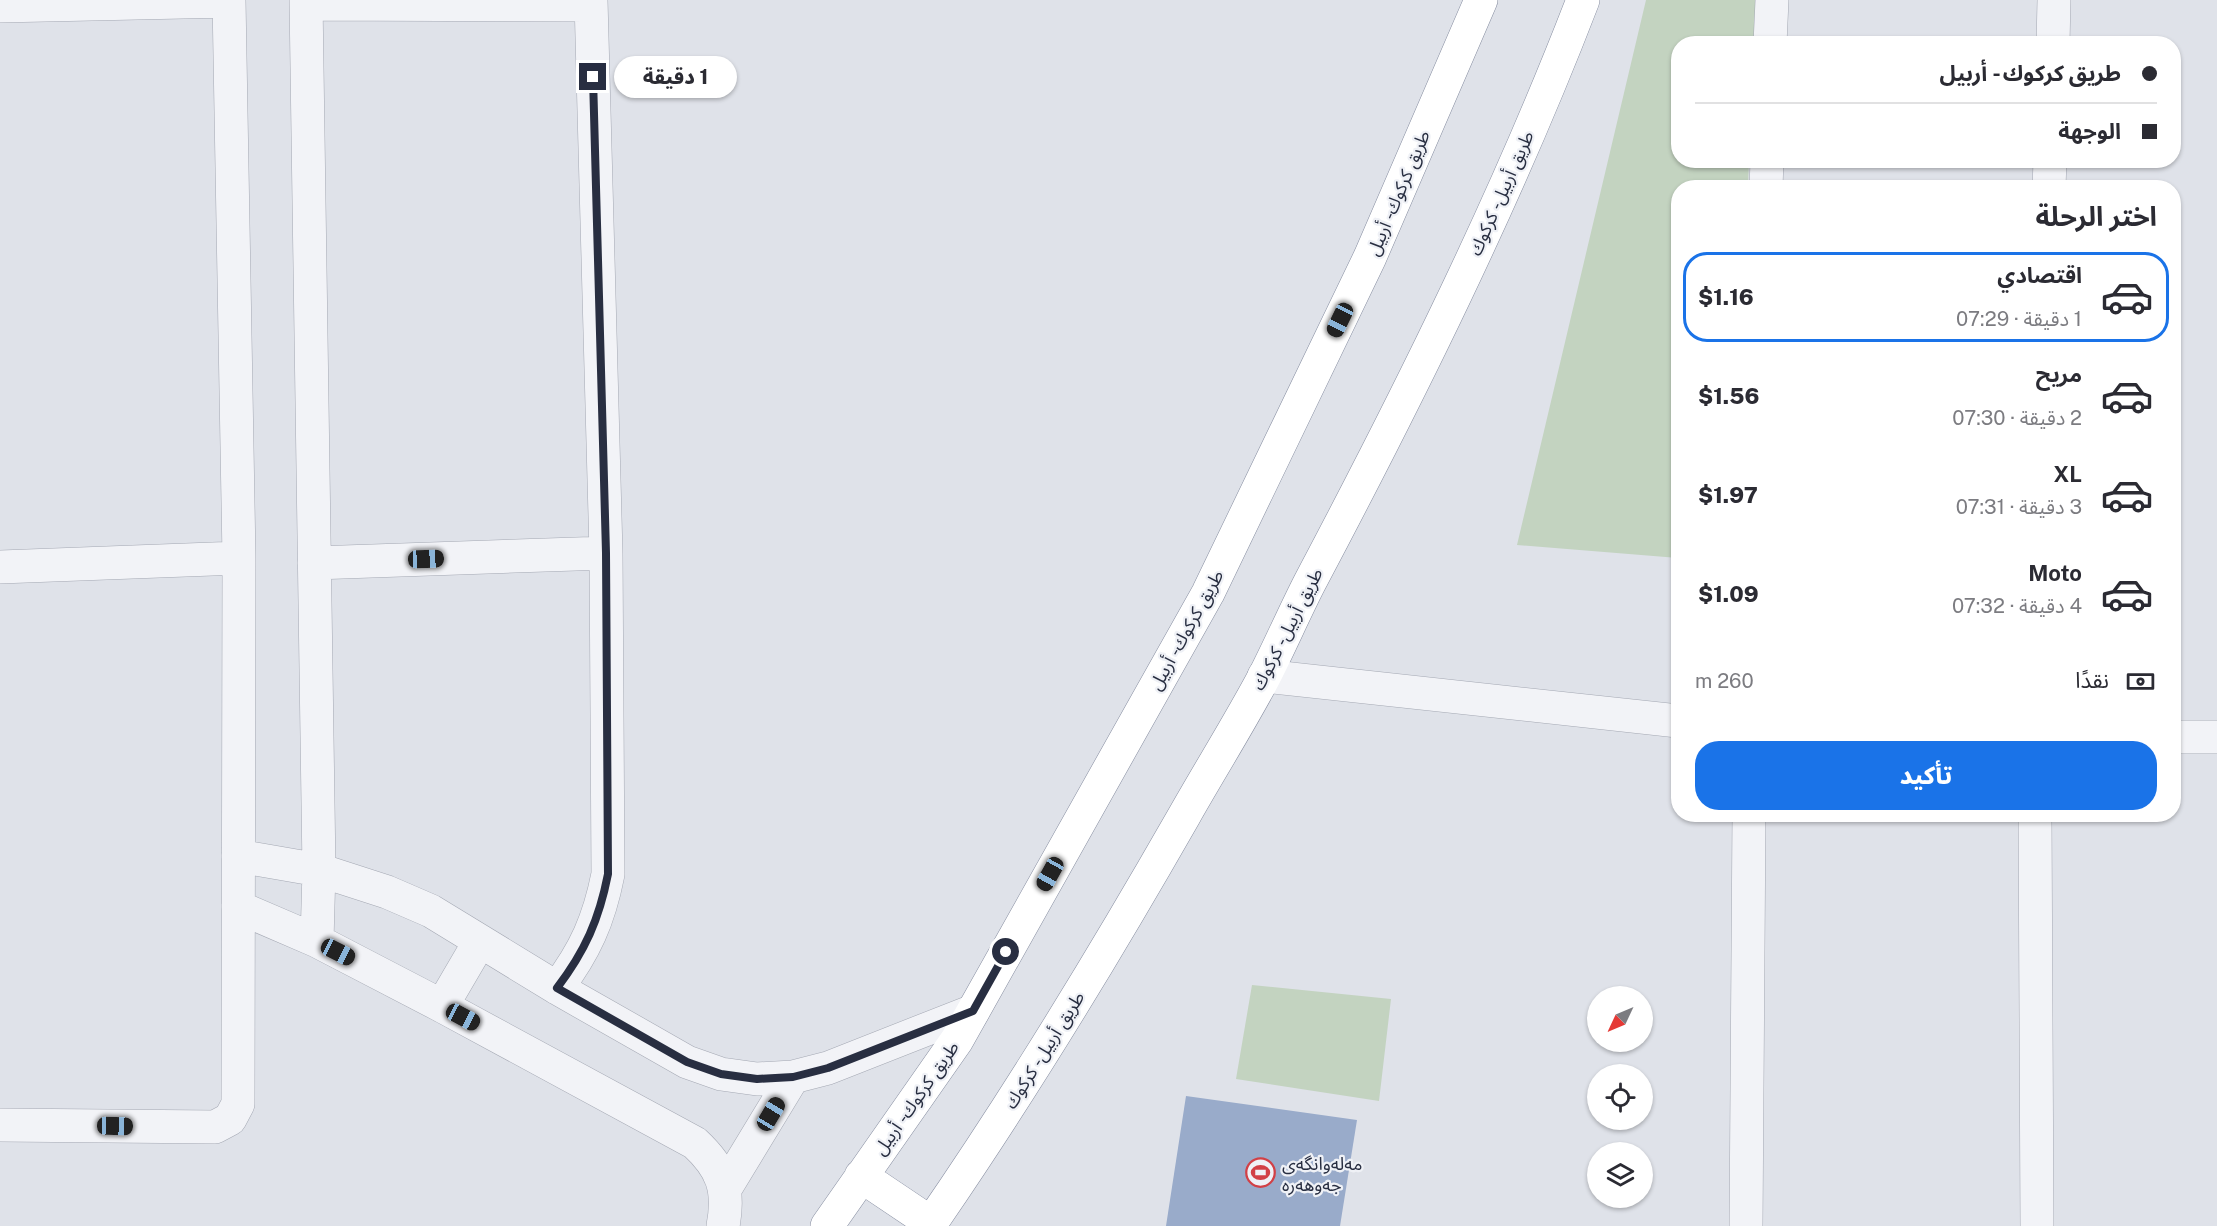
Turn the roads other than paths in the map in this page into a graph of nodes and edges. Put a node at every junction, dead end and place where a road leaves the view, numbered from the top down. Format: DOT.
graph roads {
  1 [pos="229,0"];
  2 [pos="1481,0"];
  3 [pos="1583,0"];
  4 [pos="1772,0"];
  5 [pos="2054,0"];
  6 [pos="306,2"];
  7 [pos="591,3"];
  8 [pos="0,6"];
  9 [pos="1770,36"];
  10 [pos="2053,36"];
  11 [pos="606,553"];
  12 [pos="239,558"];
  13 [pos="314,562"];
  14 [pos="0,567"];
  15 [pos="1264,676"];
  16 [pos="1671,720"];
  17 [pos="2181,737"];
  18 [pos="2217,737"];
  19 [pos="1749,822"];
  20 [pos="2035,822"];
  21 [pos="238,856"];
  22 [pos="319,870"];
  23 [pos="238,908"];
  24 [pos="317,941"];
  25 [pos="480,941"];
  26 [pos="568,994"];
  27 [pos="442,1006"];
  28 [pos="973,1011"];
  29 [pos="793,1077"];
  30 [pos="0,1125"];
  31 [pos="861,1176"];
  32 [pos="725,1189"];
  33 [pos="930,1224"];
  34 [pos="723,1226"];
  35 [pos="827,1226"];
  36 [pos="1746,1226"];
  37 [pos="2037,1226"];
  1 -- 8 [label="street"];
  1 -- 12 [label="street"];
  2 -- 28 [label="highway, طريق كركوك - أربيل"];
  3 -- 15 [label="highway, طريق أربيل - كركوك"];
  4 -- 9 [label="street"];
  5 -- 10 [label="street"];
  6 -- 7 [label="street"];
  6 -- 13 [label="street"];
  7 -- 11 [label="street"];
  11 -- 13 [label="street"];
  11 -- 26 [label="street"];
  12 -- 14 [label="street"];
  12 -- 21 [label="street"];
  13 -- 22 [label="street"];
  15 -- 16 [label="street"];
  15 -- 33 [label="highway, طريق أربيل - كركوك"];
  17 -- 18 [label="street"];
  19 -- 36 [label="street"];
  20 -- 37 [label="street"];
  21 -- 22 [label="street"];
  21 -- 23 [label="street"];
  22 -- 24 [label="street"];
  22 -- 25 [label="street"];
  23 -- 24 [label="street"];
  23 -- 30 [label="street"];
  24 -- 27 [label="street"];
  25 -- 26 [label="street"];
  25 -- 27 [label="street"];
  26 -- 29 [label="street"];
  27 -- 32 [label="street"];
  28 -- 29 [label="street"];
  28 -- 31 [label="highway, طريق كركوك - أربيل"];
  29 -- 32 [label="street"];
  31 -- 33 [label="highway"];
  31 -- 35 [label="highway, طريق كركوك - أربيل"];
  32 -- 34 [label="street"];
}
